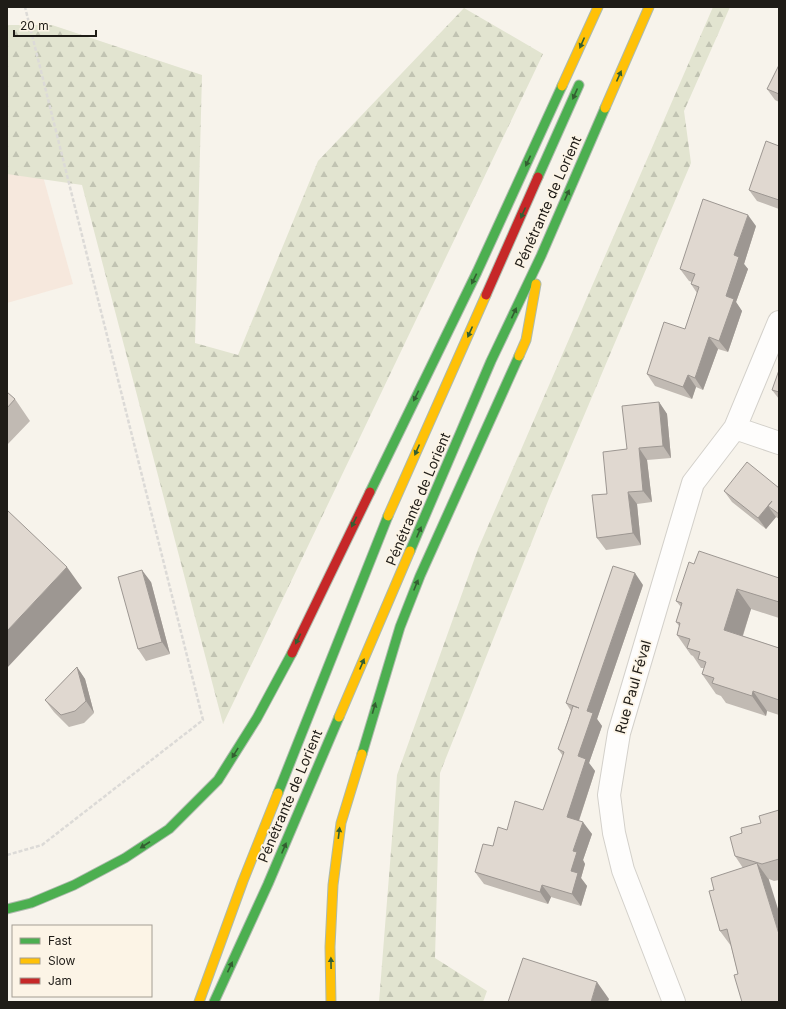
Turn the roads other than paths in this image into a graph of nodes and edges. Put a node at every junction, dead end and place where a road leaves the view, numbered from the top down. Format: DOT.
graph roads {
  1 [pos="598,7"];
  2 [pos="650,7"];
  3 [pos="584,75"];
  4 [pos="541,256"];
  5 [pos="779,322"];
  6 [pos="735,428"];
  7 [pos="779,443"];
  8 [pos="7,909"];
  9 [pos="199,1002"];
  10 [pos="214,1002"];
  11 [pos="331,1002"];
  12 [pos="674,1002"];
  1 -- 8 [label="highway, one-way"];
  4 -- 2 [label="highway, Pénétrante de Lorient, one-way"];
  3 -- 9 [label="highway, Pénétrante de Lorient, one-way"];
  10 -- 4 [label="highway, Pénétrante de Lorient, one-way"];
  11 -- 4 [label="highway, one-way"];
  5 -- 6 [label="street, Rue Paul Féval"];
  6 -- 7 [label="street"];
  6 -- 12 [label="street, Rue Paul Féval"];
}
